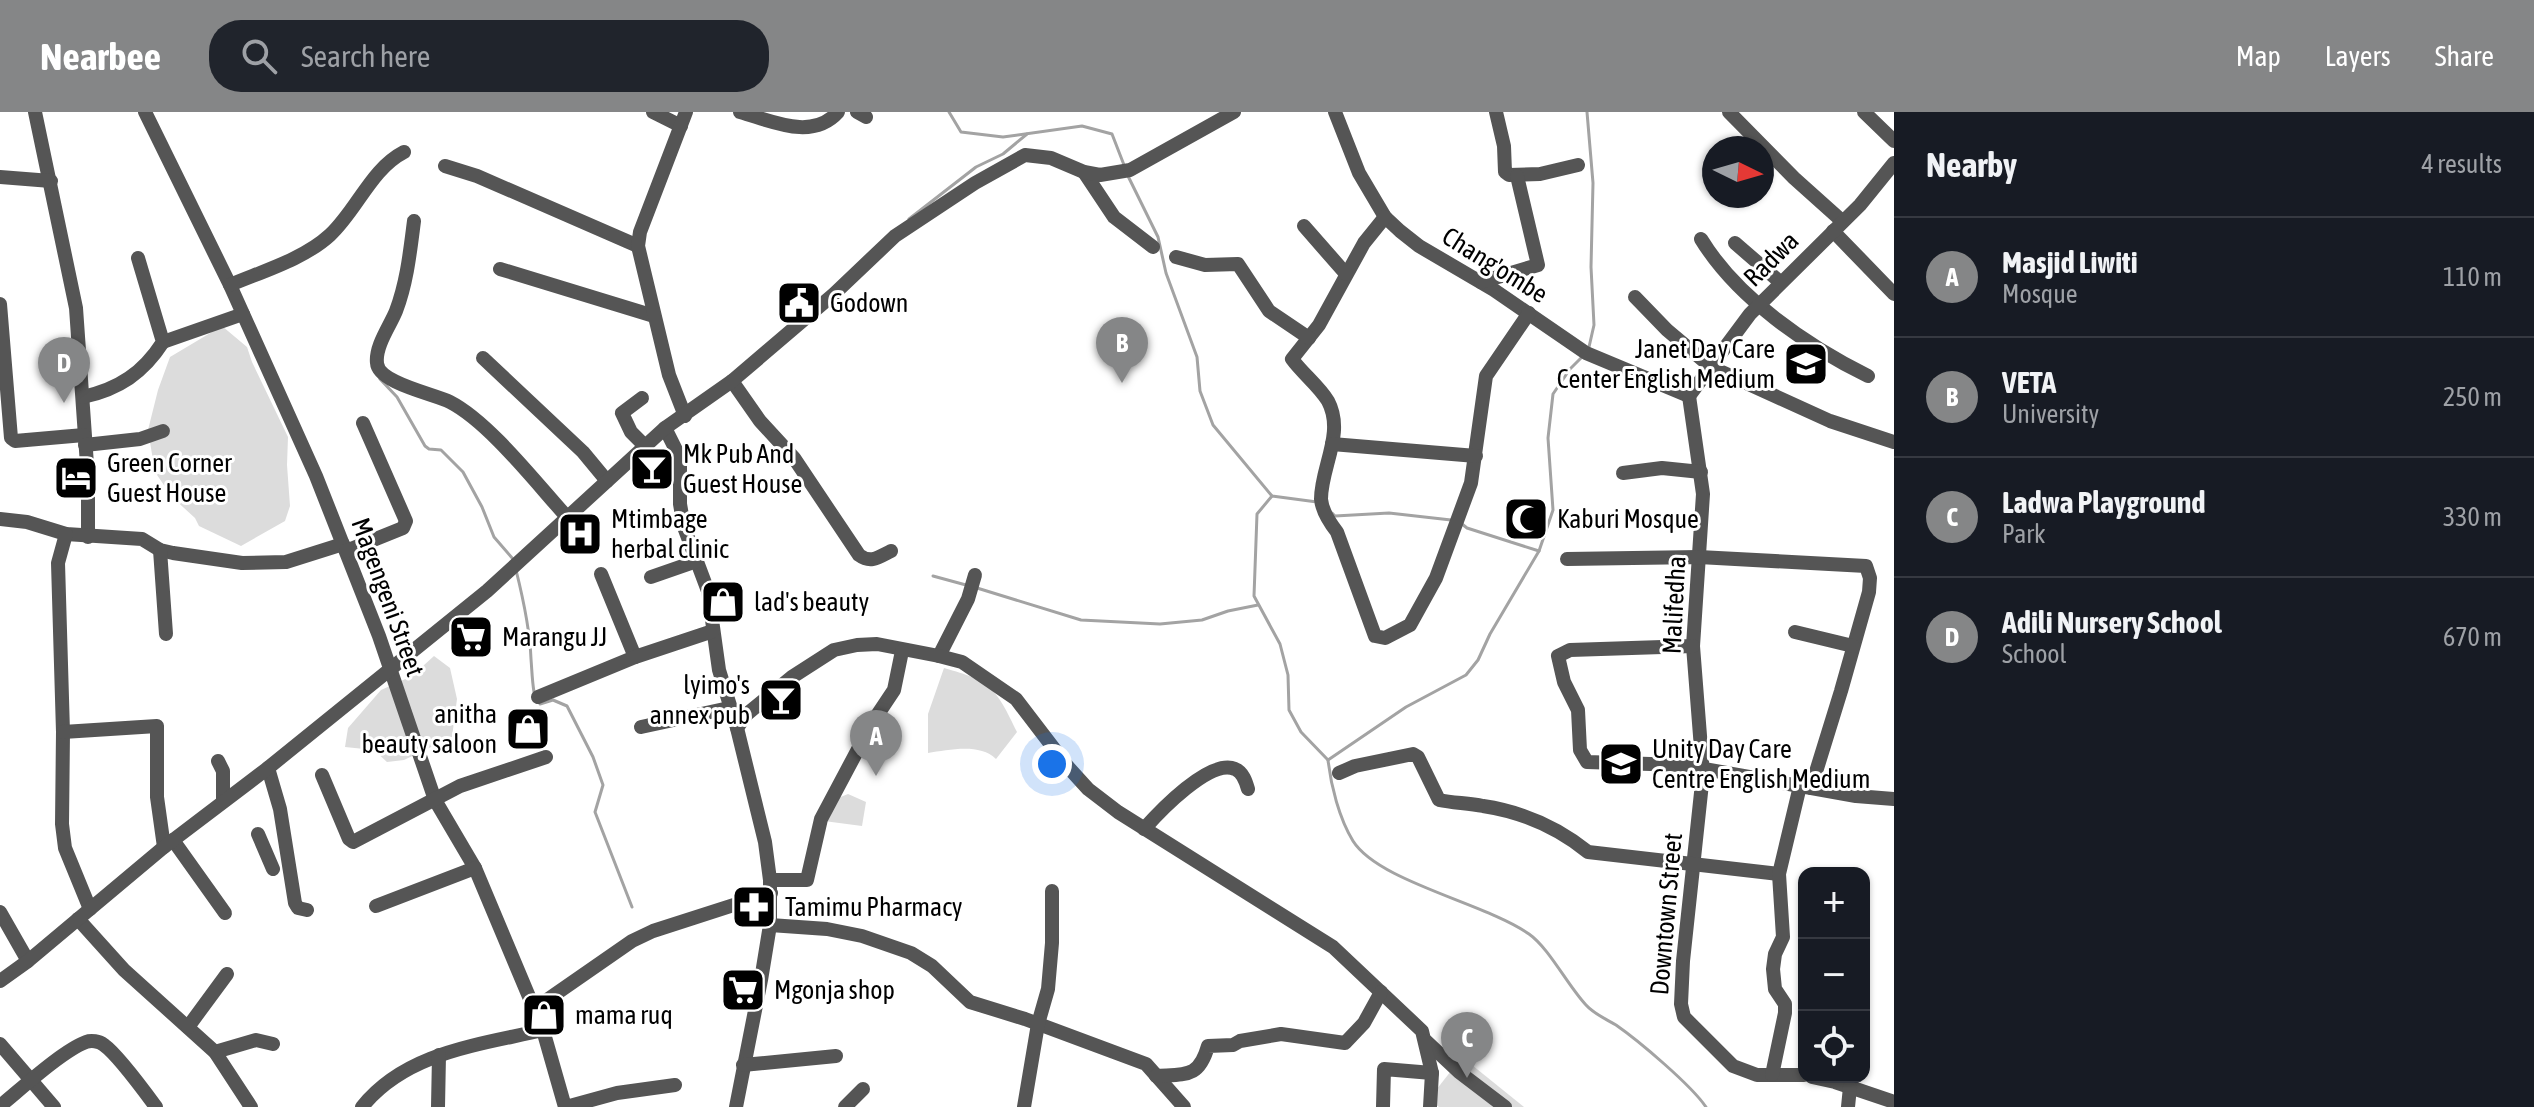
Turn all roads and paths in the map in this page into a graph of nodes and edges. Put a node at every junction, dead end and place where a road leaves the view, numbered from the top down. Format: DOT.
graph roads {
  1 [pos="35,112"];
  2 [pos="145,112"];
  3 [pos="653,112"];
  4 [pos="740,112"];
  5 [pos="838,112"];
  6 [pos="1234,112"];
  7 [pos="1335,112"];
  8 [pos="1496,112"];
  9 [pos="1729,112"];
  10 [pos="1864,112"];
  11 [pos="684,119"];
  12 [pos="1894,141"];
  13 [pos="404,152"];
  14 [pos="1894,163"];
  15 [pos="1578,165"];
  16 [pos="445,166"];
  17 [pos="1084,172"];
  18 [pos="1517,176"];
  19 [pos="0,177"];
  20 [pos="51,181"];
  21 [pos="1385,217"];
  22 [pos="414,221"];
  23 [pos="1304,226"];
  24 [pos="1838,226"];
  25 [pos="1701,239"];
  26 [pos="1735,243"];
  27 [pos="638,246"];
  28 [pos="1153,247"];
  29 [pos="1176,257"];
  30 [pos="138,258"];
  31 [pos="500,269"];
  32 [pos="1346,274"];
  33 [pos="1481,282"];
  34 [pos="1780,282"];
  35 [pos="230,285"];
  36 [pos="1894,294"];
  37 [pos="1635,297"];
  38 [pos="0,304"];
  39 [pos="1758,306"];
  40 [pos="1529,313"];
  41 [pos="243,314"];
  42 [pos="654,316"];
  43 [pos="1309,338"];
  44 [pos="163,342"];
  45 [pos="483,358"];
  46 [pos="1711,367"];
  47 [pos="1868,376"];
  48 [pos="732,381"];
  49 [pos="1689,396"];
  50 [pos="83,397"];
  51 [pos="642,398"];
  52 [pos="685,416"];
  53 [pos="363,423"];
  54 [pos="665,428"];
  55 [pos="163,431"];
  56 [pos="84,440"];
  57 [pos="1894,442"];
  58 [pos="1332,444"];
  59 [pos="645,446"];
  60 [pos="1476,456"];
  61 [pos="1701,472"];
  62 [pos="1623,473"];
  63 [pos="607,481"];
  64 [pos="567,517"];
  65 [pos="0,519"];
  66 [pos="66,534"];
  67 [pos="88,537"];
  68 [pos="345,548"];
  69 [pos="160,550"];
  70 [pos="891,551"];
  71 [pos="1699,557"];
  72 [pos="1567,559"];
  73 [pos="697,561"];
  74 [pos="601,574"];
  75 [pos="975,575"];
  76 [pos="651,577"];
  77 [pos="713,631"];
  78 [pos="1795,632"];
  79 [pos="166,634"];
  80 [pos="1693,646"];
  81 [pos="1853,646"];
  82 [pos="902,651"];
  83 [pos="939,656"];
  84 [pos="635,657"];
  85 [pos="390,667"];
  86 [pos="538,697"];
  87 [pos="729,708"];
  88 [pos="641,727"];
  89 [pos="737,728"];
  90 [pos="63,732"];
  91 [pos="546,757"];
  92 [pos="218,761"];
  93 [pos="268,768"];
  94 [pos="1703,769"];
  95 [pos="1339,773"];
  96 [pos="322,775"];
  97 [pos="1806,787"];
  98 [pos="1248,789"];
  99 [pos="1894,799"];
  100 [pos="435,800"];
  101 [pos="223,801"];
  102 [pos="1144,829"];
  103 [pos="258,834"];
  104 [pos="169,843"];
  105 [pos="288,863"];
  106 [pos="1694,865"];
  107 [pos="475,868"];
  108 [pos="1779,874"];
  109 [pos="770,886"];
  110 [pos="1052,891"];
  111 [pos="376,906"];
  112 [pos="307,910"];
  113 [pos="0,912"];
  114 [pos="225,913"];
  115 [pos="84,914"];
  116 [pos="770,925"];
  117 [pos="28,961"];
  118 [pos="227,974"];
  119 [pos="0,981"];
  120 [pos="1381,992"];
  121 [pos="534,1009"];
  122 [pos="1038,1024"];
  123 [pos="188,1027"];
  124 [pos="543,1030"];
  125 [pos="1426,1040"];
  126 [pos="0,1044"];
  127 [pos="273,1044"];
  128 [pos="215,1052"];
  129 [pos="439,1055"];
  130 [pos="836,1056"];
  131 [pos="743,1065"];
  132 [pos="1432,1073"];
  133 [pos="1772,1075"];
  134 [pos="1798,1075"];
  135 [pos="1156,1076"];
  136 [pos="31,1080"];
  137 [pos="1835,1083"];
  138 [pos="675,1085"];
  139 [pos="1850,1087"];
  140 [pos="863,1089"];
  141 [pos="1894,1102"];
  142 [pos="0,1106"];
  143 [pos="54,1107"];
  144 [pos="156,1107"];
  145 [pos="251,1107"];
  146 [pos="362,1107"];
  147 [pos="438,1107"];
  148 [pos="566,1107"];
  149 [pos="736,1107"];
  150 [pos="845,1107"];
  151 [pos="1024,1107"];
  152 [pos="1184,1107"];
  153 [pos="1383,1107"];
  154 [pos="1430,1107"];
  155 [pos="1505,1107"];
  156 [pos="1848,1107"];
  1 -- 20 [label="street"];
  2 -- 35 [label="street, Magengeni Street"];
  3 -- 11 [label="street"];
  4 -- 5 [label="street"];
  6 -- 17 [label="street"];
  7 -- 21 [label="street, Chang'ombe"];
  8 -- 18 [label="street"];
  9 -- 24 [label="street"];
  10 -- 12 [label="street"];
  11 -- 27 [label="street"];
  13 -- 35 [label="street"];
  14 -- 24 [label="street, Radwa"];
  15 -- 18 [label="street"];
  16 -- 27 [label="street"];
  17 -- 28 [label="street"];
  17 -- 48 [label="street"];
  18 -- 33 [label="street"];
  19 -- 20 [label="street"];
  20 -- 50 [label="street"];
  21 -- 32 [label="street"];
  21 -- 33 [label="street, Chang'ombe"];
  22 -- 64 [label="street"];
  23 -- 32 [label="street"];
  24 -- 34 [label="street, Radwa"];
  24 -- 36 [label="street"];
  25 -- 39 [label="street"];
  26 -- 34 [label="street"];
  27 -- 42 [label="street"];
  29 -- 43 [label="street"];
  30 -- 44 [label="street"];
  31 -- 42 [label="street"];
  32 -- 43 [label="street"];
  33 -- 40 [label="street, Chang'ombe"];
  34 -- 39 [label="street, Radwa"];
  35 -- 41 [label="street, Magengeni Street"];
  37 -- 46 [label="street"];
  38 -- 56 [label="street"];
  39 -- 46 [label="street, Radwa"];
  39 -- 47 [label="street"];
  40 -- 49 [label="street, Chang'ombe"];
  40 -- 60 [label="street"];
  41 -- 44 [label="street"];
  41 -- 68 [label="street, Magengeni Street"];
  42 -- 52 [label="street"];
  43 -- 58 [label="street"];
  44 -- 50 [label="street"];
  45 -- 63 [label="street"];
  46 -- 49 [label="street, Radwa"];
  46 -- 57 [label="street"];
  48 -- 52 [label="street"];
  48 -- 70 [label="street"];
  49 -- 61 [label="street, Malifedha"];
  50 -- 56 [label="street"];
  51 -- 59 [label="street"];
  52 -- 54 [label="street"];
  53 -- 68 [label="street"];
  54 -- 59 [label="street"];
  54 -- 73 [label="street"];
  55 -- 56 [label="street"];
  56 -- 67 [label="street"];
  58 -- 60 [label="street"];
  58 -- 60 [label="street"];
  59 -- 63 [label="street"];
  61 -- 62 [label="street"];
  61 -- 71 [label="street, Malifedha"];
  63 -- 64 [label="street"];
  64 -- 85 [label="street"];
  65 -- 66 [label="street"];
  66 -- 67 [label="street"];
  66 -- 90 [label="street"];
  67 -- 69 [label="street"];
  68 -- 69 [label="street"];
  68 -- 85 [label="street, Magengeni Street"];
  69 -- 79 [label="street"];
  71 -- 72 [label="street"];
  71 -- 80 [label="street, Malifedha"];
  71 -- 81 [label="street"];
  73 -- 76 [label="street"];
  73 -- 77 [label="street"];
  74 -- 84 [label="street"];
  75 -- 83 [label="street"];
  77 -- 84 [label="street"];
  77 -- 87 [label="street"];
  78 -- 81 [label="street"];
  80 -- 94 [label="street, Malifedha"];
  80 -- 94 [label="street"];
  81 -- 97 [label="street"];
  82 -- 83 [label="street"];
  82 -- 89 [label="street"];
  82 -- 109 [label="street"];
  83 -- 102 [label="street"];
  84 -- 86 [label="street"];
  85 -- 93 [label="street"];
  85 -- 100 [label="street, Magengeni Street"];
  87 -- 88 [label="street"];
  87 -- 89 [label="street"];
  89 -- 109 [label="street"];
  90 -- 104 [label="street"];
  90 -- 115 [label="street"];
  91 -- 100 [label="street"];
  92 -- 101 [label="street"];
  93 -- 101 [label="street"];
  93 -- 105 [label="street"];
  94 -- 97 [label="street"];
  94 -- 106 [label="street, Downtown Street"];
  95 -- 106 [label="street"];
  96 -- 100 [label="street"];
  97 -- 99 [label="street"];
  97 -- 108 [label="street"];
  98 -- 102 [label="street"];
  100 -- 107 [label="street, Magengeni Street"];
  101 -- 104 [label="street"];
  102 -- 120 [label="street"];
  103 -- 105 [label="street"];
  104 -- 114 [label="street"];
  104 -- 115 [label="street"];
  105 -- 112 [label="street"];
  106 -- 108 [label="street"];
  106 -- 133 [label="street, Downtown Street"];
  107 -- 111 [label="street"];
  107 -- 121 [label="street, Magengeni Street"];
  108 -- 133 [label="street"];
  109 -- 116 [label="street"];
  109 -- 121 [label="street"];
  110 -- 122 [label="street"];
  113 -- 117 [label="street"];
  115 -- 117 [label="street"];
  115 -- 123 [label="street"];
  116 -- 122 [label="street"];
  116 -- 131 [label="street"];
  117 -- 119 [label="street"];
  118 -- 123 [label="street"];
  120 -- 125 [label="street"];
  120 -- 135 [label="street"];
  121 -- 124 [label="street, Magengeni Street"];
  122 -- 135 [label="street"];
  122 -- 151 [label="street"];
  123 -- 128 [label="street"];
  124 -- 129 [label="street"];
  124 -- 148 [label="street, Magengeni Street"];
  125 -- 132 [label="street"];
  125 -- 155 [label="street"];
  126 -- 136 [label="street"];
  127 -- 128 [label="street"];
  128 -- 145 [label="street"];
  129 -- 146 [label="street"];
  129 -- 147 [label="street"];
  130 -- 131 [label="street"];
  131 -- 149 [label="street"];
  132 -- 153 [label="street"];
  132 -- 154 [label="street"];
  133 -- 134 [label="street, Downtown Street"];
  135 -- 152 [label="street"];
  136 -- 142 [label="street"];
  136 -- 143 [label="street"];
  136 -- 144 [label="street"];
  137 -- 139 [label="street"];
  138 -- 148 [label="street"];
  139 -- 141 [label="street"];
  139 -- 156 [label="street"];
  140 -- 150 [label="street"];
}
